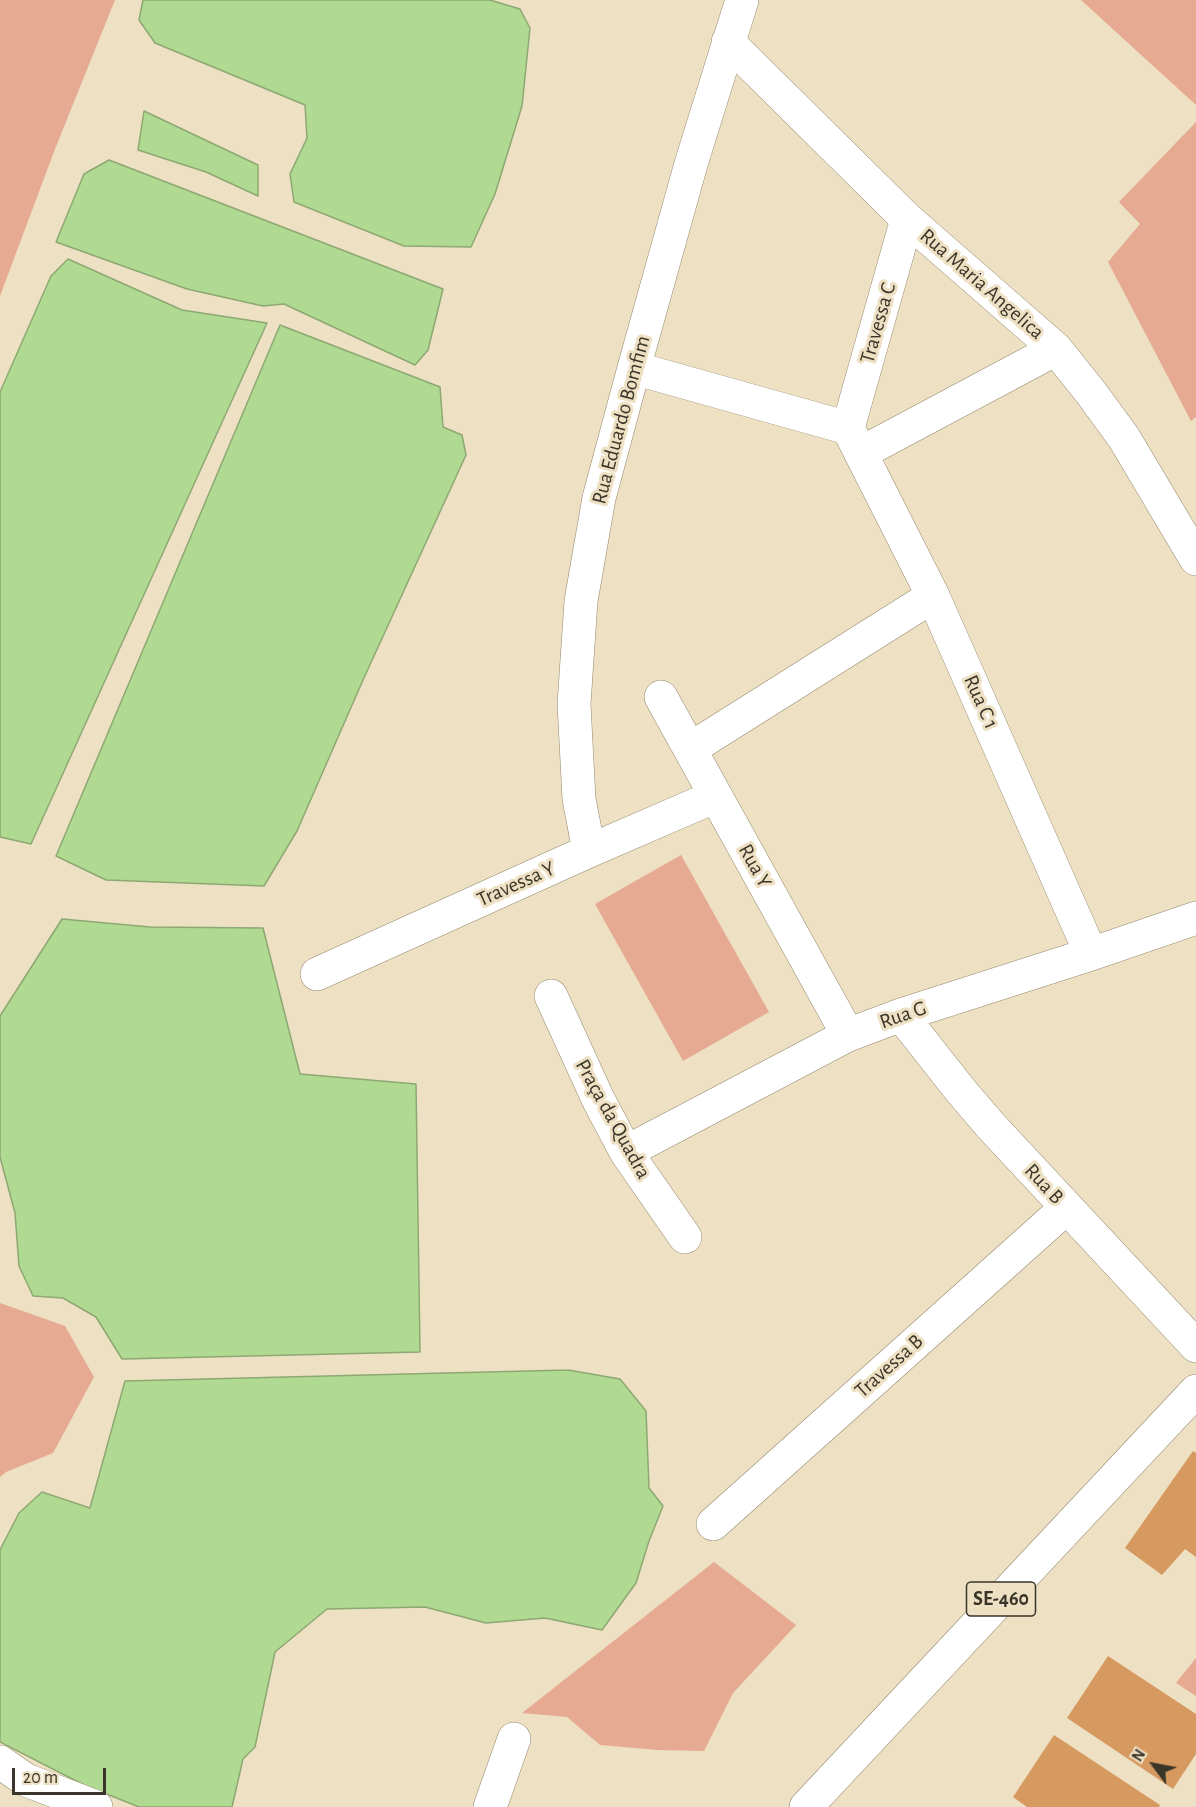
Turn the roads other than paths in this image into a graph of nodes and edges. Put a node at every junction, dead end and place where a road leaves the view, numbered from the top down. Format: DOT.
graph roads {
  1 [pos="742,0"];
  2 [pos="728,42"];
  3 [pos="907,219"];
  4 [pos="1056,349"];
  5 [pos="634,368"];
  6 [pos="855,440"];
  7 [pos="1196,558"];
  8 [pos="933,596"];
  9 [pos="661,697"];
  10 [pos="690,749"];
  11 [pos="716,796"];
  12 [pos="589,851"];
  13 [pos="1196,918"];
  14 [pos="1091,954"];
  15 [pos="317,974"];
  16 [pos="551,996"];
  17 [pos="902,1015"];
  18 [pos="848,1035"];
  19 [pos="626,1152"];
  20 [pos="1066,1208"];
  21 [pos="685,1237"];
  22 [pos="1196,1346"];
  23 [pos="1196,1391"];
  24 [pos="713,1524"];
  25 [pos="514,1738"];
  26 [pos="0,1762"];
  27 [pos="96,1807"];
  28 [pos="490,1807"];
  29 [pos="806,1807"];
  1 -- 2 [label="street, Rua Eduardo Bomfim"];
  2 -- 3 [label="street, Rua Maria Angelica"];
  2 -- 5 [label="street, Rua Eduardo Bomfim"];
  3 -- 4 [label="street, Rua Maria Angelica"];
  3 -- 6 [label="street, Travessa C"];
  4 -- 6 [label="street"];
  4 -- 7 [label="street, Rua Maria Angelica"];
  5 -- 6 [label="street"];
  5 -- 12 [label="street, Rua Eduardo Bomfim"];
  6 -- 8 [label="street, Rua C 1"];
  8 -- 10 [label="street"];
  8 -- 14 [label="street, Rua C 1"];
  9 -- 10 [label="street, Rua Y"];
  10 -- 11 [label="street, Rua Y"];
  11 -- 12 [label="street, Travessa Y"];
  11 -- 18 [label="street, Rua Y"];
  12 -- 15 [label="street, Travessa Y"];
  13 -- 14 [label="street, Rua G"];
  14 -- 17 [label="street, Rua G"];
  16 -- 19 [label="street, Praça da Quadra"];
  17 -- 18 [label="street, Rua G"];
  17 -- 20 [label="street, Rua B"];
  18 -- 19 [label="street, Rua G"];
  19 -- 21 [label="street, Praça da Quadra"];
  20 -- 22 [label="street, Rua B"];
  20 -- 24 [label="street, Travessa B"];
  23 -- 29 [label="street, SE-460"];
  25 -- 28 [label="street"];
  26 -- 27 [label="street"];
}
